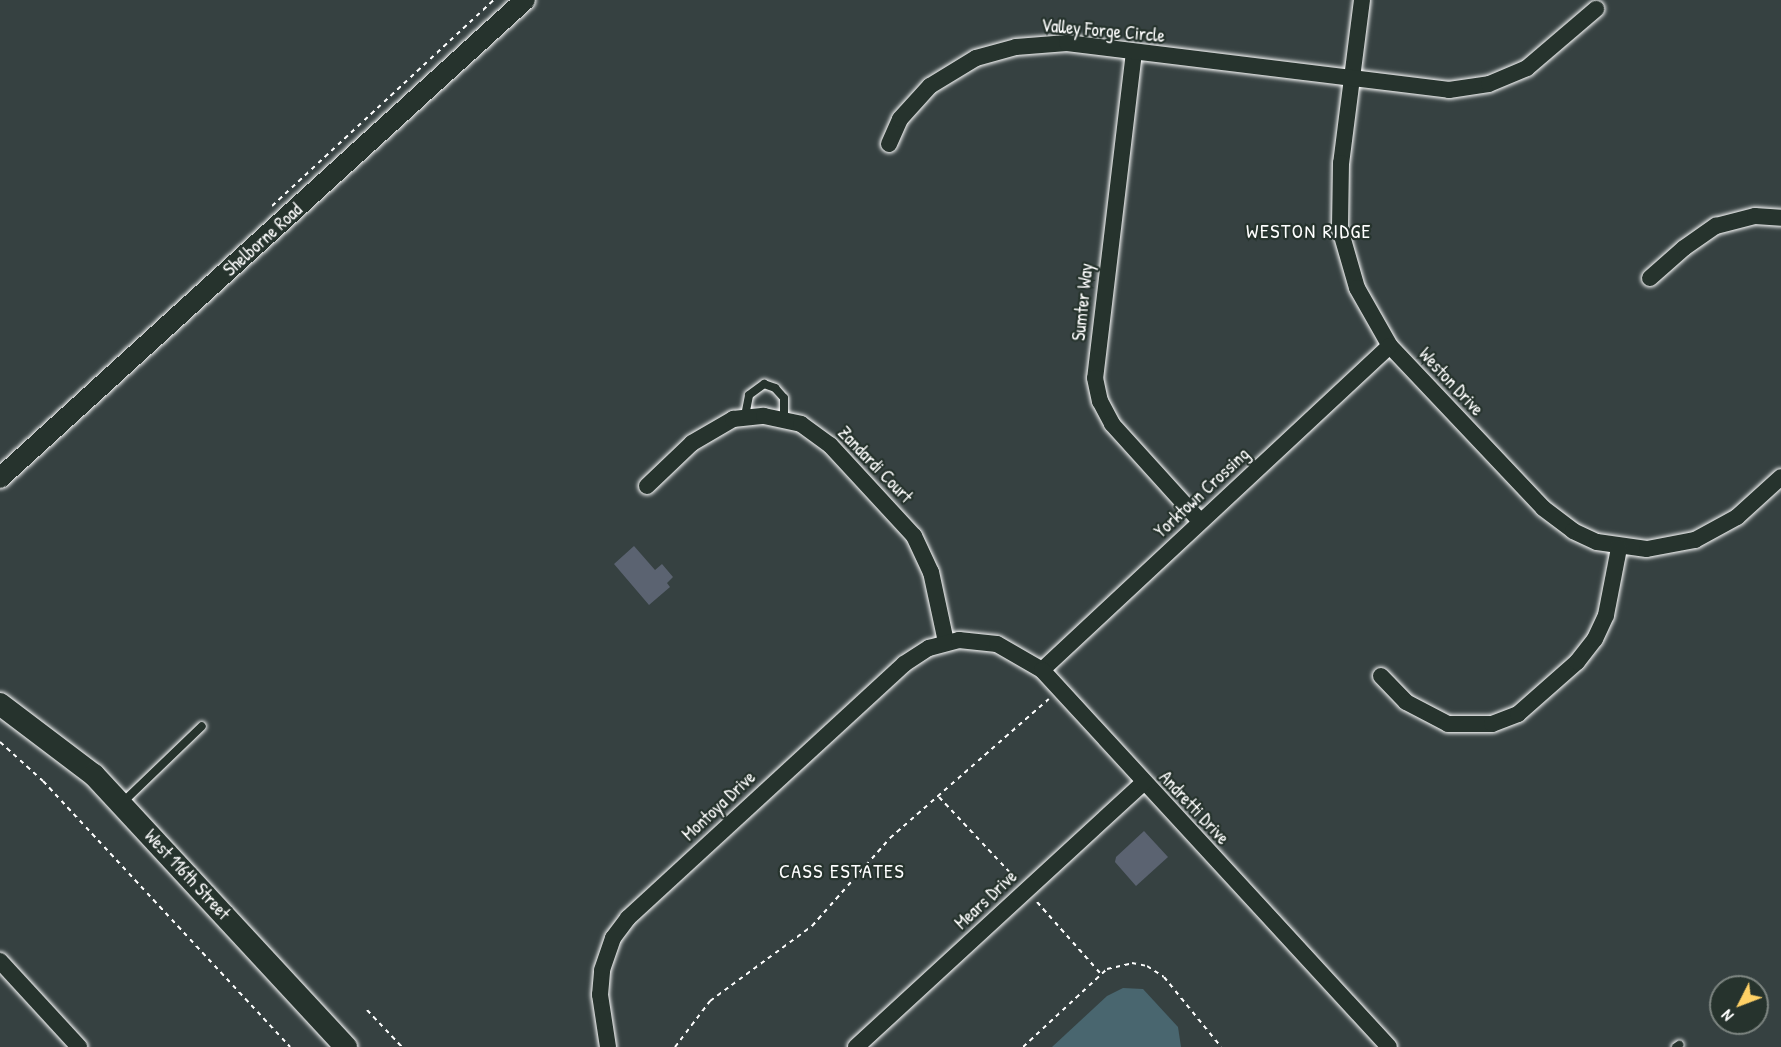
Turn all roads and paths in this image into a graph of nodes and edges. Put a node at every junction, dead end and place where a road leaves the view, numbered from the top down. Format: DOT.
graph roads {
  1 [pos="494,0"];
  2 [pos="525,0"];
  3 [pos="1362,0"];
  4 [pos="1596,9"];
  5 [pos="1134,52"];
  6 [pos="1352,78"];
  7 [pos="889,144"];
  8 [pos="268,210"];
  9 [pos="1781,218"];
  10 [pos="1650,278"];
  11 [pos="1390,346"];
  12 [pos="745,416"];
  13 [pos="784,418"];
  14 [pos="1781,477"];
  15 [pos="0,478"];
  16 [pos="646,486"];
  17 [pos="1200,521"];
  18 [pos="1619,548"];
  19 [pos="946,642"];
  20 [pos="1042,670"];
  21 [pos="1381,676"];
  22 [pos="1059,690"];
  23 [pos="5,713"];
  24 [pos="202,726"];
  25 [pos="0,742"];
  26 [pos="1144,782"];
  27 [pos="121,804"];
  28 [pos="0,961"];
  29 [pos="367,1010"];
  30 [pos="79,1047"];
  31 [pos="290,1047"];
  32 [pos="346,1047"];
  33 [pos="402,1047"];
  34 [pos="608,1047"];
  35 [pos="675,1047"];
  36 [pos="856,1047"];
  37 [pos="1023,1047"];
  38 [pos="1221,1047"];
  39 [pos="1389,1047"];
  1 -- 8 [label="path"];
  2 -- 15 [label="street, Shelborne Road"];
  3 -- 6 [label="street, Weston Drive"];
  4 -- 6 [label="street, Valley Forge Circle"];
  5 -- 6 [label="street, Valley Forge Circle"];
  5 -- 7 [label="street, Valley Forge Circle"];
  5 -- 17 [label="street, Sumter Way"];
  6 -- 11 [label="street, Weston Drive"];
  9 -- 10 [label="street"];
  11 -- 17 [label="street, Yorktown Crossing"];
  11 -- 18 [label="street, Weston Drive"];
  12 -- 13 [label="street, Zandardi Court"];
  12 -- 13 [label="lane"];
  12 -- 16 [label="street, Zandardi Court"];
  13 -- 19 [label="street, Zandardi Court"];
  14 -- 18 [label="street, Weston Drive"];
  17 -- 20 [label="street, Yorktown Crossing"];
  18 -- 21 [label="street"];
  19 -- 20 [label="street, Andretti Drive"];
  19 -- 34 [label="street, Montoya Drive"];
  20 -- 22 [label="street, Andretti Drive"];
  22 -- 26 [label="street, Andretti Drive"];
  22 -- 35 [label="path"];
  23 -- 27 [label="main road, West 116th Street"];
  24 -- 27 [label="lane"];
  25 -- 31 [label="path"];
  26 -- 36 [label="street, Mears Drive"];
  26 -- 39 [label="street, Andretti Drive"];
  27 -- 32 [label="main road, West 116th Street"];
  28 -- 30 [label="street"];
  29 -- 33 [label="path"];
  37 -- 38 [label="path"];
}
